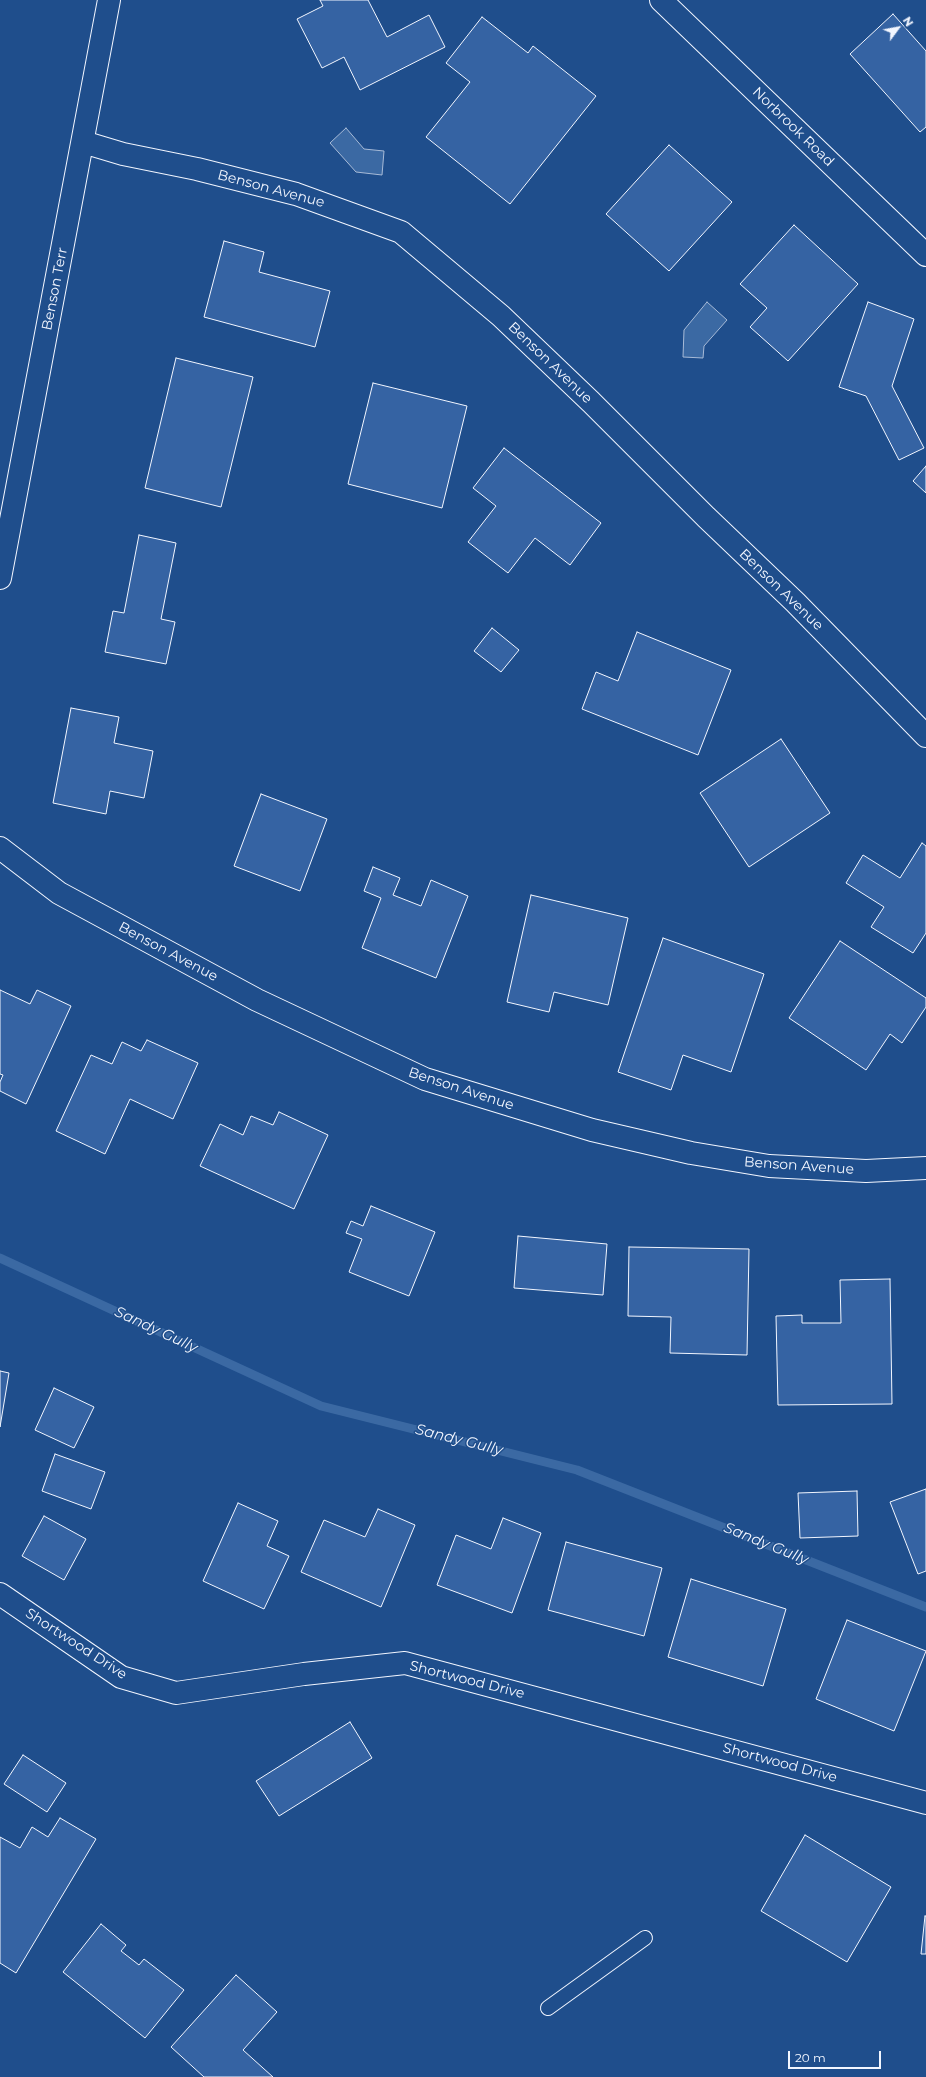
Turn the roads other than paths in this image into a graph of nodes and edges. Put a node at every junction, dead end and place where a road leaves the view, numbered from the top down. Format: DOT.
graph roads {
  1 [pos="109,0"];
  2 [pos="661,0"];
  3 [pos="83,142"];
  4 [pos="926,255"];
  5 [pos="0,578"];
  6 [pos="926,736"];
  7 [pos="0,848"];
  8 [pos="926,1168"];
  9 [pos="0,1594"];
  10 [pos="926,1803"];
  11 [pos="645,1938"];
  12 [pos="548,2008"];
  1 -- 3 [label="street, Benson Terr"];
  2 -- 4 [label="street, Norbrook Road"];
  3 -- 5 [label="street, Benson Terr"];
  3 -- 6 [label="street, Benson Avenue"];
  7 -- 8 [label="street, Benson Avenue"];
  9 -- 10 [label="street, Shortwood Drive"];
  11 -- 12 [label="lane"];
}
